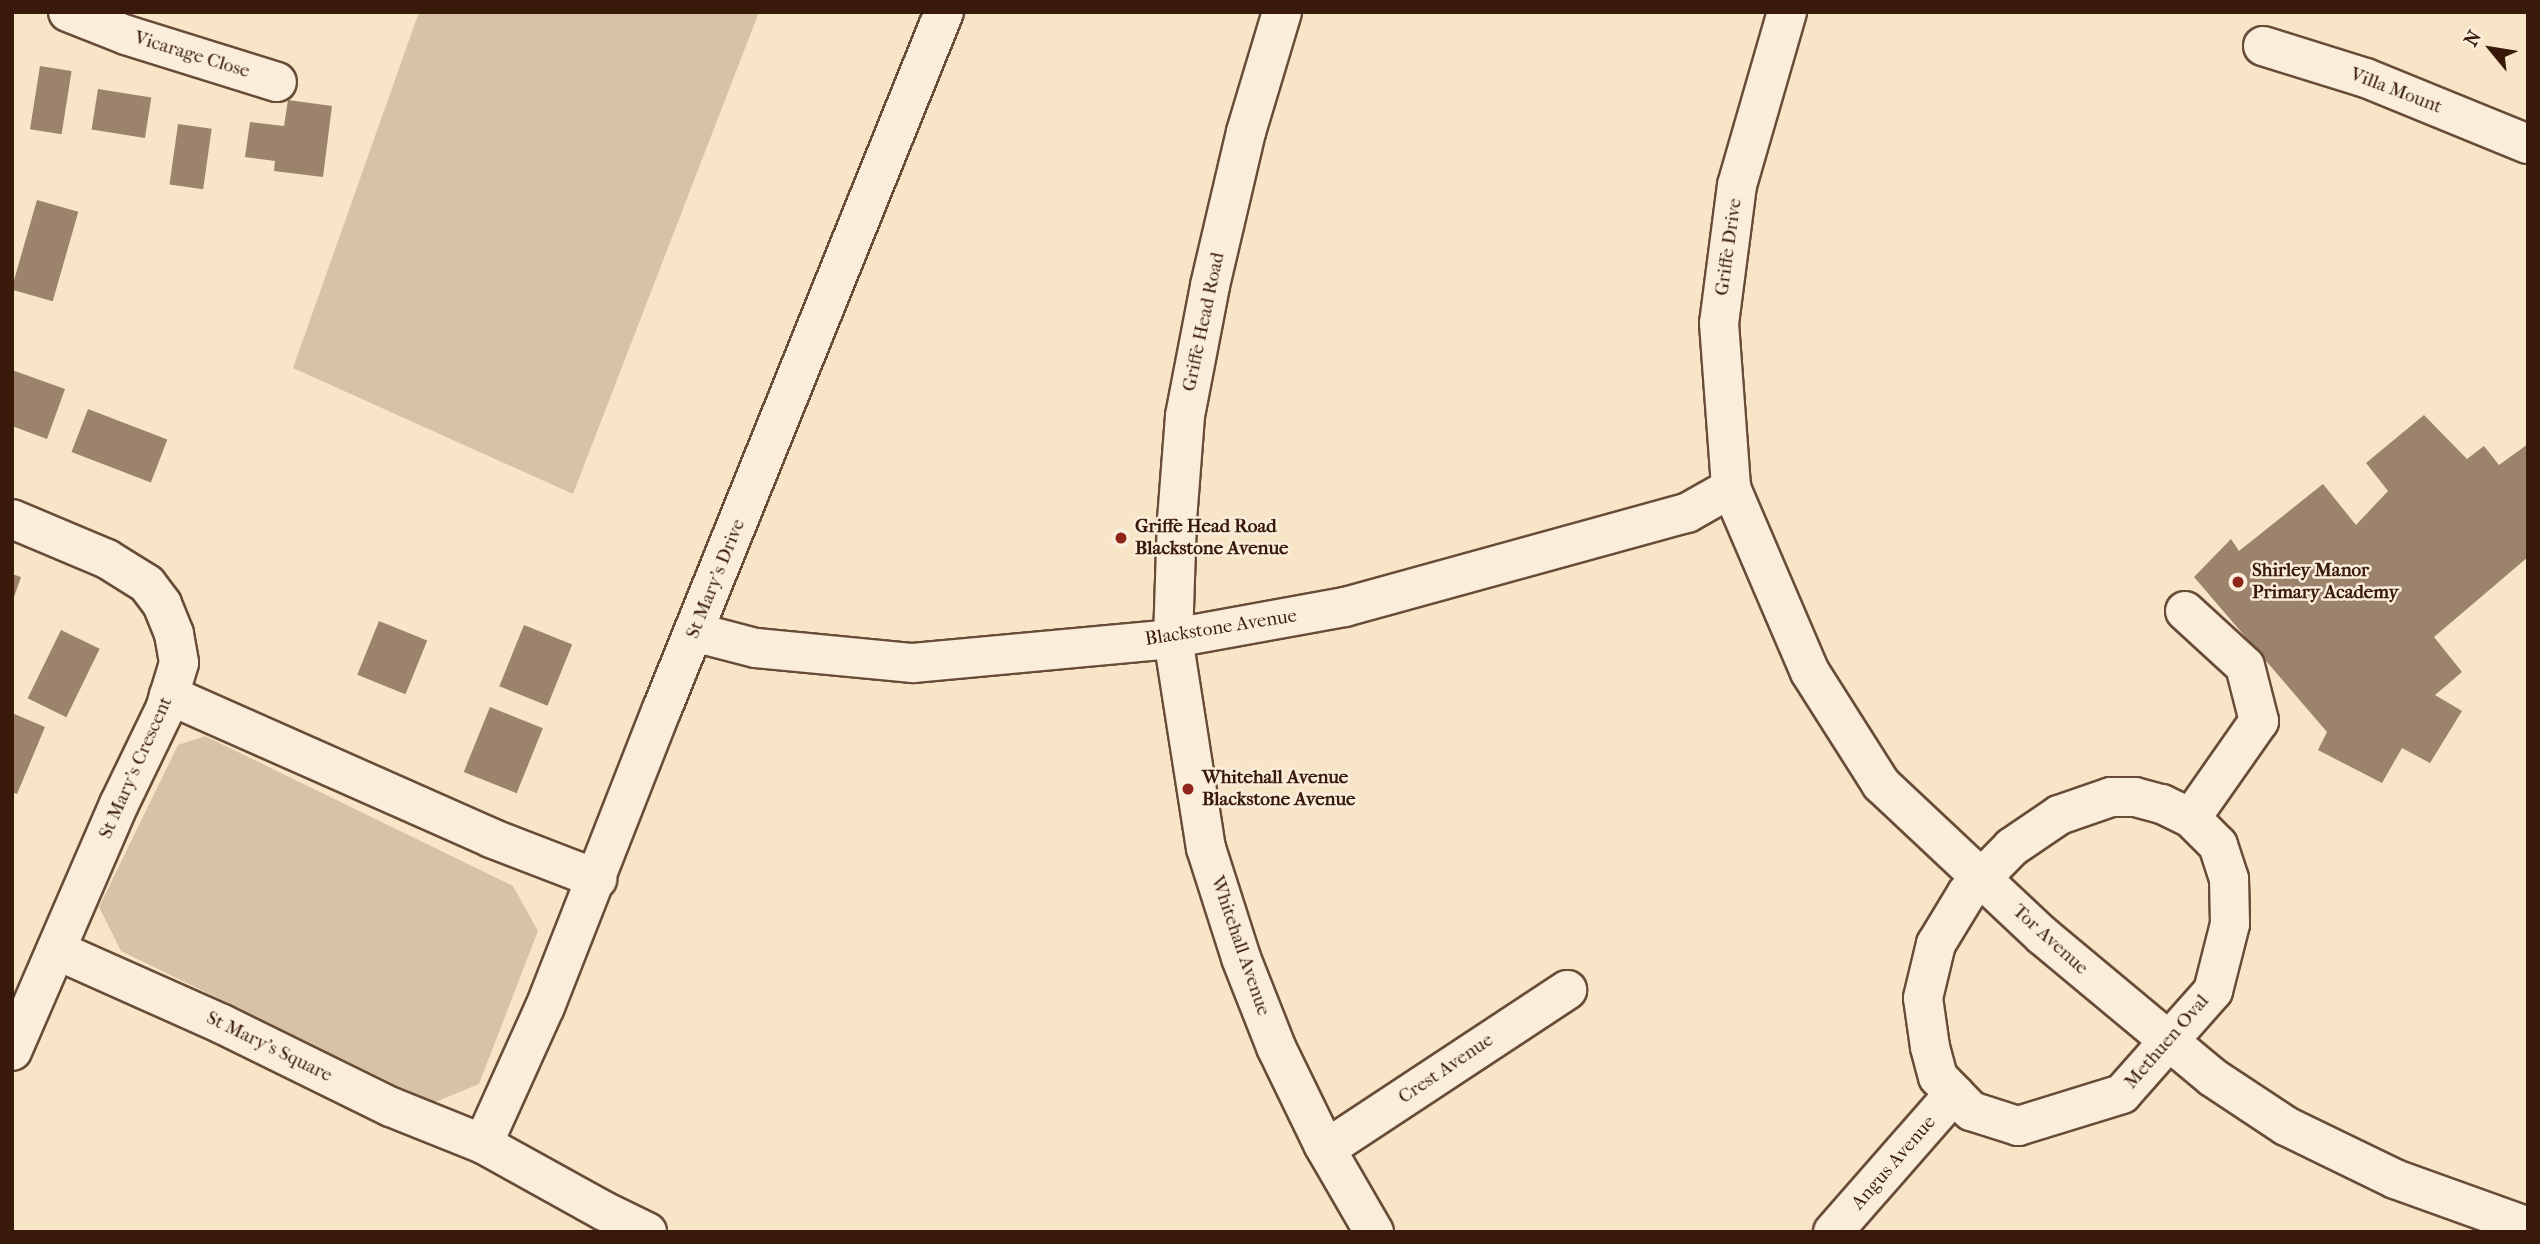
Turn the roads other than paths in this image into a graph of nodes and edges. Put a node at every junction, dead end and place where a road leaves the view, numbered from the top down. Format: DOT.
graph roads {
  1 [pos="68,12"];
  2 [pos="944,12"];
  3 [pos="1282,12"];
  4 [pos="1787,12"];
  5 [pos="2263,46"];
  6 [pos="277,82"];
  7 [pos="2528,144"];
  8 [pos="1731,488"];
  9 [pos="12,519"];
  10 [pos="2185,611"];
  11 [pos="694,632"];
  12 [pos="1173,638"];
  13 [pos="169,695"];
  14 [pos="2190,818"];
  15 [pos="1981,877"];
  16 [pos="597,879"];
  17 [pos="56,950"];
  18 [pos="1567,990"];
  19 [pos="2169,1042"];
  20 [pos="12,1051"];
  21 [pos="1955,1094"];
  22 [pos="482,1144"];
  23 [pos="1326,1149"];
  24 [pos="2528,1227"];
  25 [pos="647,1232"];
  26 [pos="1374,1232"];
  27 [pos="1833,1232"];
  1 -- 6 [label="street, Vicarage Close"];
  2 -- 11 [label="street, St Mary's Drive"];
  3 -- 12 [label="street, Griffe Head Road"];
  4 -- 8 [label="street, Griffe Drive"];
  5 -- 7 [label="street, Villa Mount"];
  8 -- 12 [label="street, Blackstone Avenue"];
  8 -- 15 [label="street, Tor Avenue"];
  9 -- 13 [label="street, St Mary's Crescent"];
  10 -- 14 [label="street"];
  11 -- 12 [label="street, Blackstone Avenue"];
  11 -- 16 [label="street, St Mary's Drive"];
  12 -- 23 [label="street, Whitehall Avenue"];
  13 -- 16 [label="street"];
  13 -- 17 [label="street, St Mary's Crescent"];
  14 -- 15 [label="street, Methuen Oval"];
  14 -- 19 [label="street, Methuen Oval"];
  15 -- 19 [label="street, Tor Avenue"];
  15 -- 21 [label="street, Methuen Oval"];
  16 -- 22 [label="street, St Mary's Drive"];
  17 -- 20 [label="street, St Mary's Crescent"];
  17 -- 22 [label="street, St Mary's Square"];
  18 -- 23 [label="street, Crest Avenue"];
  19 -- 21 [label="street, Methuen Oval"];
  19 -- 24 [label="street, Tor Avenue"];
  21 -- 27 [label="street, Angus Avenue"];
  22 -- 25 [label="street, St Mary's Square"];
  23 -- 26 [label="street, Whitehall Avenue"];
}
